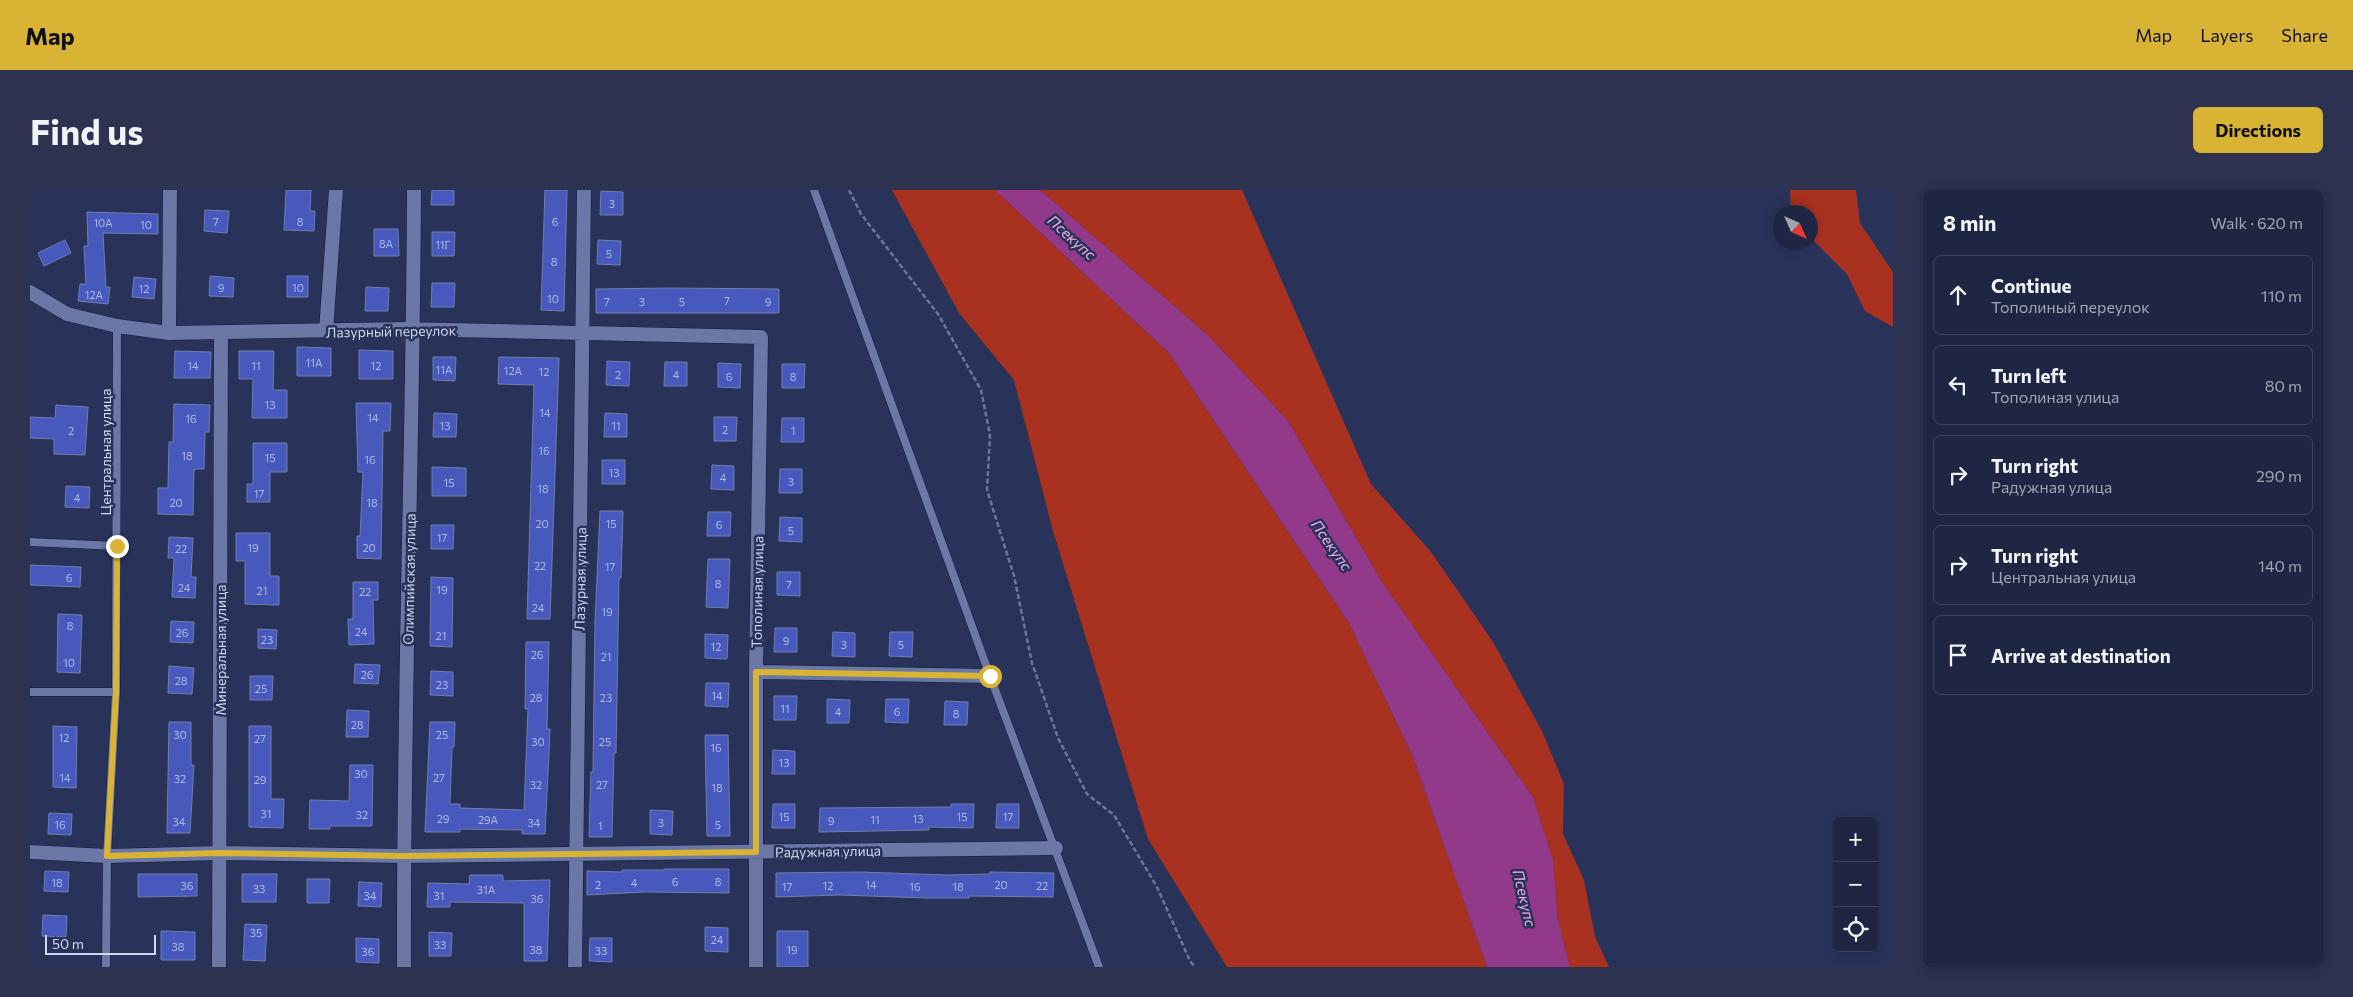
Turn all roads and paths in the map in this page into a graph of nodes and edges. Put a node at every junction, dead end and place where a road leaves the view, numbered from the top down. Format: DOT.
graph roads {
  1 [pos="170,190"];
  2 [pos="336,190"];
  3 [pos="414,190"];
  4 [pos="584,190"];
  5 [pos="814,190"];
  6 [pos="849,190"];
  7 [pos="30,292"];
  8 [pos="117,326"];
  9 [pos="414,329"];
  10 [pos="326,331"];
  11 [pos="582,332"];
  12 [pos="169,334"];
  13 [pos="221,334"];
  14 [pos="761,337"];
  15 [pos="30,542"];
  16 [pos="117,546"];
  17 [pos="756,672"];
  18 [pos="990,676"];
  19 [pos="30,692"];
  20 [pos="116,692"];
  21 [pos="1056,848"];
  22 [pos="30,852"];
  23 [pos="756,852"];
  24 [pos="220,853"];
  25 [pos="577,854"];
  26 [pos="107,856"];
  27 [pos="404,856"];
  28 [pos="106,967"];
  29 [pos="219,967"];
  30 [pos="404,967"];
  31 [pos="575,967"];
  32 [pos="756,967"];
  33 [pos="1099,967"];
  34 [pos="1195,967"];
  1 -- 12 [label="street"];
  2 -- 10 [label="street"];
  3 -- 9 [label="street, Олимпийская улица"];
  4 -- 11 [label="street, Лазурная улица"];
  5 -- 18 [label="lane"];
  6 -- 34 [label="path"];
  7 -- 8 [label="street, Лазурный переулок"];
  8 -- 12 [label="street, Лазурный переулок"];
  8 -- 16 [label="lane, Центральная улица"];
  9 -- 10 [label="street, Лазурный переулок"];
  9 -- 11 [label="street, Лазурный переулок"];
  9 -- 27 [label="street, Олимпийская улица"];
  10 -- 13 [label="street, Лазурный переулок"];
  11 -- 14 [label="street, Лазурный переулок"];
  11 -- 25 [label="street, Лазурная улица"];
  12 -- 13 [label="street, Лазурный переулок"];
  13 -- 24 [label="street, Минеральная улица"];
  14 -- 17 [label="street, Тополиная улица"];
  15 -- 16 [label="lane"];
  16 -- 20 [label="lane, Центральная улица"];
  17 -- 18 [label="street"];
  17 -- 23 [label="street, Тополиная улица"];
  18 -- 21 [label="lane"];
  19 -- 20 [label="lane"];
  20 -- 26 [label="lane, Центральная улица"];
  21 -- 23 [label="street, Радужная улица"];
  21 -- 33 [label="lane"];
  22 -- 26 [label="street, Радужная улица"];
  23 -- 25 [label="street, Радужная улица"];
  23 -- 32 [label="street, Тополиная улица"];
  24 -- 26 [label="street, Радужная улица"];
  24 -- 27 [label="street, Радужная улица"];
  24 -- 29 [label="street, Минеральная улица"];
  25 -- 27 [label="street, Радужная улица"];
  25 -- 31 [label="street, Лазурная улица"];
  26 -- 28 [label="lane, Центральная улица"];
  27 -- 30 [label="street, Олимпийская улица"];
}
